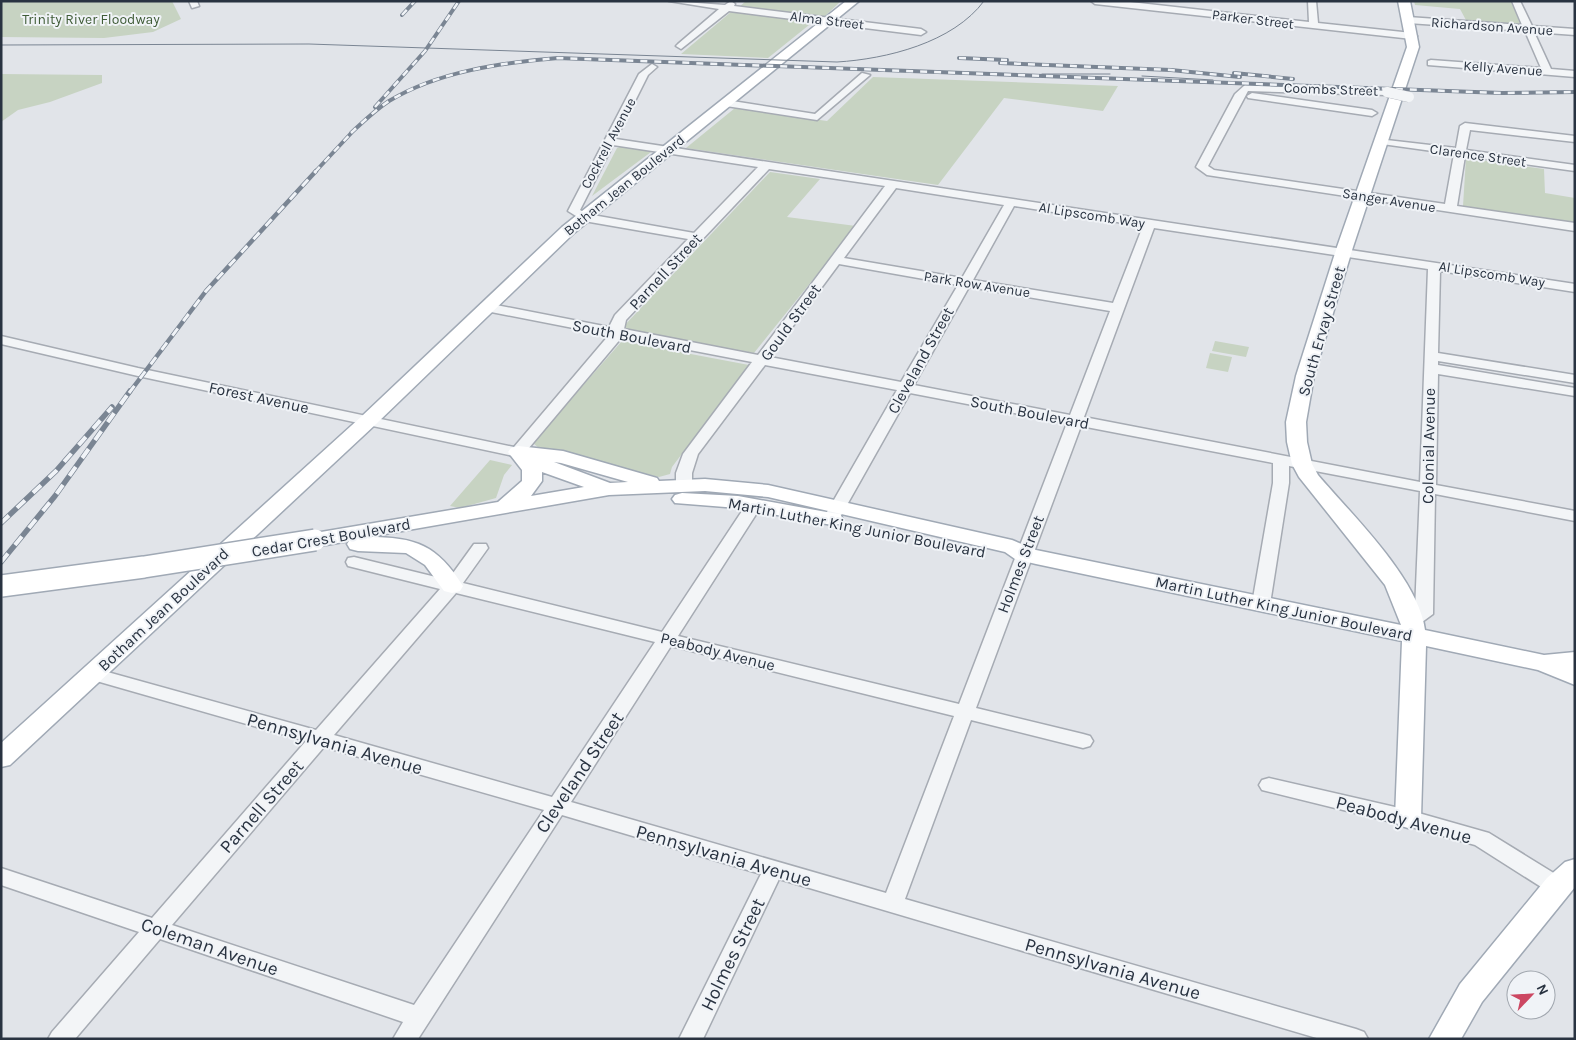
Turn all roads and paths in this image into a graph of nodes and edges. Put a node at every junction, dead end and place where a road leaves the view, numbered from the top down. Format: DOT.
graph roads {
  1 [pos="673,1"];
  2 [pos="734,1"];
  3 [pos="853,1"];
  4 [pos="1095,1"];
  5 [pos="1199,1"];
  6 [pos="1312,1"];
  7 [pos="1404,1"];
  8 [pos="1516,1"];
  9 [pos="727,8"];
  10 [pos="1197,13"];
  11 [pos="831,20"];
  12 [pos="1408,20"];
  13 [pos="1314,26"];
  14 [pos="1527,29"];
  15 [pos="921,32"];
  16 [pos="1575,32"];
  17 [pos="1412,36"];
  18 [pos="681,46"];
  19 [pos="1432,63"];
  20 [pos="652,67"];
  21 [pos="1547,72"];
  22 [pos="1575,74"];
  23 [pos="865,75"];
  24 [pos="1240,94"];
  25 [pos="1409,97"];
  26 [pos="726,103"];
  27 [pos="1372,113"];
  28 [pos="1465,126"];
  29 [pos="1575,139"];
  30 [pos="609,141"];
  31 [pos="1382,141"];
  32 [pos="668,150"];
  33 [pos="1462,153"];
  34 [pos="766,165"];
  35 [pos="1575,168"];
  36 [pos="893,184"];
  37 [pos="1363,197"];
  38 [pos="1011,202"];
  39 [pos="1450,210"];
  40 [pos="584,218"];
  41 [pos="1150,224"];
  42 [pos="1575,227"];
  43 [pos="697,237"];
  44 [pos="1344,251"];
  45 [pos="836,260"];
  46 [pos="1434,265"];
  47 [pos="964,282"];
  48 [pos="1575,288"];
  49 [pos="486,308"];
  50 [pos="1117,308"];
  51 [pos="618,334"];
  52 [pos="1,340"];
  53 [pos="762,362"];
  54 [pos="1430,362"];
  55 [pos="1575,380"];
  56 [pos="904,388"];
  57 [pos="1575,392"];
  58 [pos="369,420"];
  59 [pos="1075,421"];
  60 [pos="518,452"];
  61 [pos="1281,460"];
  62 [pos="590,464"];
  63 [pos="1302,464"];
  64 [pos="684,485"];
  65 [pos="660,486"];
  66 [pos="1428,488"];
  67 [pos="609,490"];
  68 [pos="630,501"];
  69 [pos="754,505"];
  70 [pos="583,506"];
  71 [pos="503,507"];
  72 [pos="835,513"];
  73 [pos="1575,516"];
  74 [pos="314,546"];
  75 [pos="480,548"];
  76 [pos="356,553"];
  77 [pos="1023,554"];
  78 [pos="1,586"];
  79 [pos="452,586"];
  80 [pos="1,594"];
  81 [pos="1261,604"];
  82 [pos="1413,628"];
  83 [pos="667,639"];
  84 [pos="1575,660"];
  85 [pos="1544,663"];
  86 [pos="93,674"];
  87 [pos="1575,678"];
  88 [pos="965,712"];
  89 [pos="320,739"];
  90 [pos="1083,740"];
  91 [pos="1,758"];
  92 [pos="1269,785"];
  93 [pos="558,806"];
  94 [pos="1408,818"];
  95 [pos="773,870"];
  96 [pos="1,876"];
  97 [pos="1566,878"];
  98 [pos="892,904"];
  99 [pos="155,927"];
  100 [pos="419,1017"];
  101 [pos="60,1039"];
  102 [pos="405,1039"];
  103 [pos="691,1039"];
  104 [pos="1356,1039"];
  105 [pos="1444,1039"];
  1 -- 9 [label="street, Alma Street"];
  2 -- 9 [label="street"];
  3 -- 11 [label="main road, Botham Jean Boulevard"];
  4 -- 10 [label="street, Parker Street"];
  5 -- 10 [label="street"];
  6 -- 13 [label="street"];
  7 -- 12 [label="main road, South Ervay Street"];
  8 -- 14 [label="street"];
  9 -- 11 [label="street, Alma Street"];
  9 -- 18 [label="street"];
  10 -- 13 [label="street, Parker Street"];
  11 -- 15 [label="street, Alma Street"];
  11 -- 26 [label="main road, Botham Jean Boulevard"];
  12 -- 14 [label="street, Richardson Avenue"];
  12 -- 17 [label="main road, South Ervay Street"];
  13 -- 17 [label="street, Parker Street"];
  14 -- 16 [label="street, Richardson Avenue"];
  14 -- 21 [label="street"];
  17 -- 31 [label="main road, South Ervay Street"];
  19 -- 21 [label="street, Kelly Avenue"];
  20 -- 30 [label="street, Cockrell Avenue"];
  21 -- 22 [label="street, Kelly Avenue"];
  23 -- 26 [label="street"];
  24 -- 25 [label="street, Coombs Street, bridge"];
  24 -- 27 [label="street"];
  24 -- 37 [label="street, Sanger Avenue"];
  26 -- 32 [label="main road, Botham Jean Boulevard"];
  28 -- 29 [label="street"];
  28 -- 33 [label="street"];
  30 -- 32 [label="street, Al Lipscomb Way"];
  30 -- 40 [label="street, Cockrell Avenue"];
  31 -- 33 [label="street, Clarence Street"];
  31 -- 37 [label="main road, South Ervay Street"];
  32 -- 34 [label="street, Al Lipscomb Way"];
  32 -- 40 [label="main road, Botham Jean Boulevard"];
  33 -- 35 [label="street, Clarence Street"];
  33 -- 39 [label="street"];
  34 -- 36 [label="street, Al Lipscomb Way"];
  34 -- 43 [label="street, Parnell Street"];
  36 -- 38 [label="street, Al Lipscomb Way"];
  36 -- 45 [label="street, Gould Street"];
  37 -- 39 [label="street, Sanger Avenue"];
  37 -- 44 [label="main road, South Ervay Street"];
  38 -- 41 [label="street, Al Lipscomb Way"];
  38 -- 47 [label="street, Cleveland Street"];
  39 -- 42 [label="street, Sanger Avenue"];
  40 -- 43 [label="street"];
  40 -- 49 [label="main road, Botham Jean Boulevard"];
  41 -- 44 [label="street, Al Lipscomb Way"];
  41 -- 50 [label="street, Holmes Street"];
  43 -- 51 [label="street, Parnell Street"];
  44 -- 46 [label="street, Al Lipscomb Way"];
  44 -- 63 [label="main road, South Ervay Street"];
  45 -- 47 [label="street, Park Row Avenue"];
  45 -- 53 [label="street, Gould Street"];
  46 -- 48 [label="street, Al Lipscomb Way"];
  46 -- 54 [label="street, Colonial Avenue"];
  47 -- 50 [label="street, Park Row Avenue"];
  47 -- 56 [label="street, Cleveland Street"];
  49 -- 51 [label="street, South Boulevard"];
  49 -- 58 [label="main road, Botham Jean Boulevard"];
  50 -- 59 [label="street, Holmes Street"];
  51 -- 53 [label="street, South Boulevard"];
  51 -- 60 [label="street, Parnell Street"];
  52 -- 58 [label="street, Forest Avenue"];
  53 -- 56 [label="street, South Boulevard"];
  53 -- 64 [label="street, Gould Street"];
  54 -- 55 [label="street"];
  54 -- 57 [label="street"];
  54 -- 66 [label="street, Colonial Avenue"];
  56 -- 59 [label="street, South Boulevard"];
  56 -- 72 [label="street, Cleveland Street"];
  58 -- 60 [label="street, Forest Avenue"];
  58 -- 86 [label="main road, Botham Jean Boulevard"];
  59 -- 61 [label="street, South Boulevard"];
  59 -- 77 [label="street, Holmes Street"];
  60 -- 62 [label="main road"];
  60 -- 67 [label="main road"];
  60 -- 71 [label="main road"];
  61 -- 63 [label="street, South Boulevard"];
  61 -- 81 [label="street"];
  62 -- 65 [label="main road"];
  62 -- 67 [label="main road"];
  63 -- 66 [label="street, South Boulevard"];
  63 -- 82 [label="main road, South Ervay Street"];
  64 -- 65 [label="main road, Martin Luther King Junior Boulevard"];
  64 -- 72 [label="main road, Martin Luther King Junior Boulevard"];
  65 -- 67 [label="main road, Cedar Crest Boulevard"];
  66 -- 73 [label="street, South Boulevard"];
  66 -- 82 [label="street, Colonial Avenue"];
  67 -- 68 [label="main road"];
  67 -- 70 [label="main road"];
  67 -- 71 [label="main road, Cedar Crest Boulevard"];
  68 -- 69 [label="main road, Martin Luther King Junior Boulevard"];
  68 -- 70 [label="main road, Cedar Crest Boulevard"];
  69 -- 72 [label="main road, Martin Luther King Junior Boulevard"];
  69 -- 83 [label="street, Cleveland Street"];
  70 -- 76 [label="main road, Cedar Crest Boulevard"];
  71 -- 74 [label="main road, Cedar Crest Boulevard"];
  72 -- 77 [label="main road, Martin Luther King Junior Boulevard"];
  74 -- 76 [label="main road, Cedar Crest Boulevard"];
  74 -- 78 [label="main road, Cedar Crest Boulevard, bridge"];
  74 -- 80 [label="main road, Cedar Crest Boulevard"];
  75 -- 79 [label="street, Parnell Street"];
  76 -- 79 [label="main road"];
  77 -- 81 [label="main road, Martin Luther King Junior Boulevard"];
  77 -- 88 [label="street, Holmes Street"];
  79 -- 83 [label="street, Peabody Avenue"];
  79 -- 89 [label="street, Parnell Street"];
  81 -- 82 [label="main road, Martin Luther King Junior Boulevard"];
  82 -- 85 [label="main road, Martin Luther King Junior Boulevard"];
  82 -- 94 [label="main road"];
  83 -- 88 [label="street, Peabody Avenue"];
  83 -- 93 [label="street, Cleveland Street"];
  84 -- 85 [label="main road, Martin Luther King Junior Boulevard"];
  85 -- 87 [label="main road, Martin Luther King Junior Boulevard"];
  86 -- 89 [label="street, Pennsylvania Avenue"];
  86 -- 91 [label="main road, Botham Jean Boulevard"];
  88 -- 90 [label="street, Peabody Avenue"];
  88 -- 98 [label="street, Holmes Street"];
  89 -- 93 [label="street, Pennsylvania Avenue"];
  89 -- 99 [label="street, Parnell Street"];
  92 -- 94 [label="street, Peabody Avenue"];
  93 -- 95 [label="street, Pennsylvania Avenue"];
  93 -- 100 [label="street, Cleveland Street"];
  94 -- 97 [label="street, Peabody Avenue"];
  95 -- 98 [label="street, Pennsylvania Avenue"];
  95 -- 103 [label="street, Holmes Street"];
  96 -- 99 [label="street, Coleman Avenue"];
  97 -- 105 [label="main road"];
  98 -- 104 [label="street, Pennsylvania Avenue"];
  99 -- 100 [label="street, Coleman Avenue"];
  99 -- 101 [label="street, Parnell Street"];
  100 -- 102 [label="street, Cleveland Street"];
}
